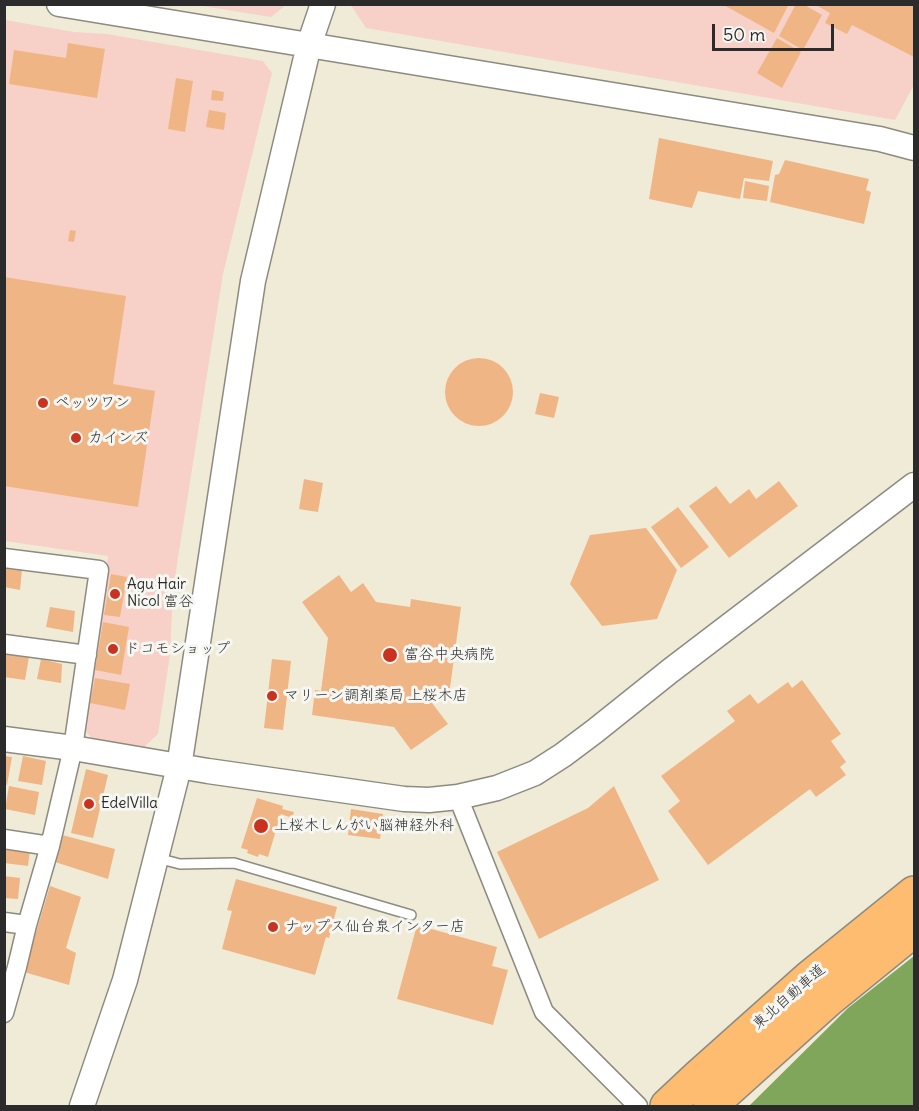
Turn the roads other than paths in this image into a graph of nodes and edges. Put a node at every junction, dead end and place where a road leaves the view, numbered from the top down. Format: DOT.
graph roads {
  1 [pos="59,4"];
  2 [pos="323,4"];
  3 [pos="309,45"];
  4 [pos="915,148"];
  5 [pos="915,485"];
  6 [pos="4,558"];
  7 [pos="4,644"];
  8 [pos="87,656"];
  9 [pos="4,739"];
  10 [pos="73,748"];
  11 [pos="179,767"];
  12 [pos="458,797"];
  13 [pos="4,839"];
  14 [pos="50,846"];
  15 [pos="157,858"];
  16 [pos="915,893"];
  17 [pos="411,915"];
  18 [pos="4,922"];
  19 [pos="27,925"];
  20 [pos="915,930"];
  21 [pos="5,1012"];
  22 [pos="82,1107"];
  23 [pos="638,1107"];
  24 [pos="667,1107"];
  25 [pos="710,1107"];
  1 -- 3 [label="street"];
  2 -- 3 [label="street"];
  3 -- 4 [label="street"];
  3 -- 11 [label="street"];
  5 -- 12 [label="street"];
  6 -- 8 [label="street"];
  7 -- 8 [label="street"];
  8 -- 10 [label="street"];
  9 -- 10 [label="street"];
  10 -- 11 [label="street"];
  10 -- 14 [label="street"];
  11 -- 12 [label="street"];
  11 -- 15 [label="street"];
  12 -- 23 [label="street"];
  13 -- 14 [label="street"];
  14 -- 19 [label="street"];
  15 -- 17 [label="lane"];
  15 -- 22 [label="street"];
  16 -- 24 [label="highway, 東北自動車道"];
  18 -- 19 [label="street"];
  19 -- 21 [label="street"];
  20 -- 25 [label="highway, 東北自動車道"];
}
